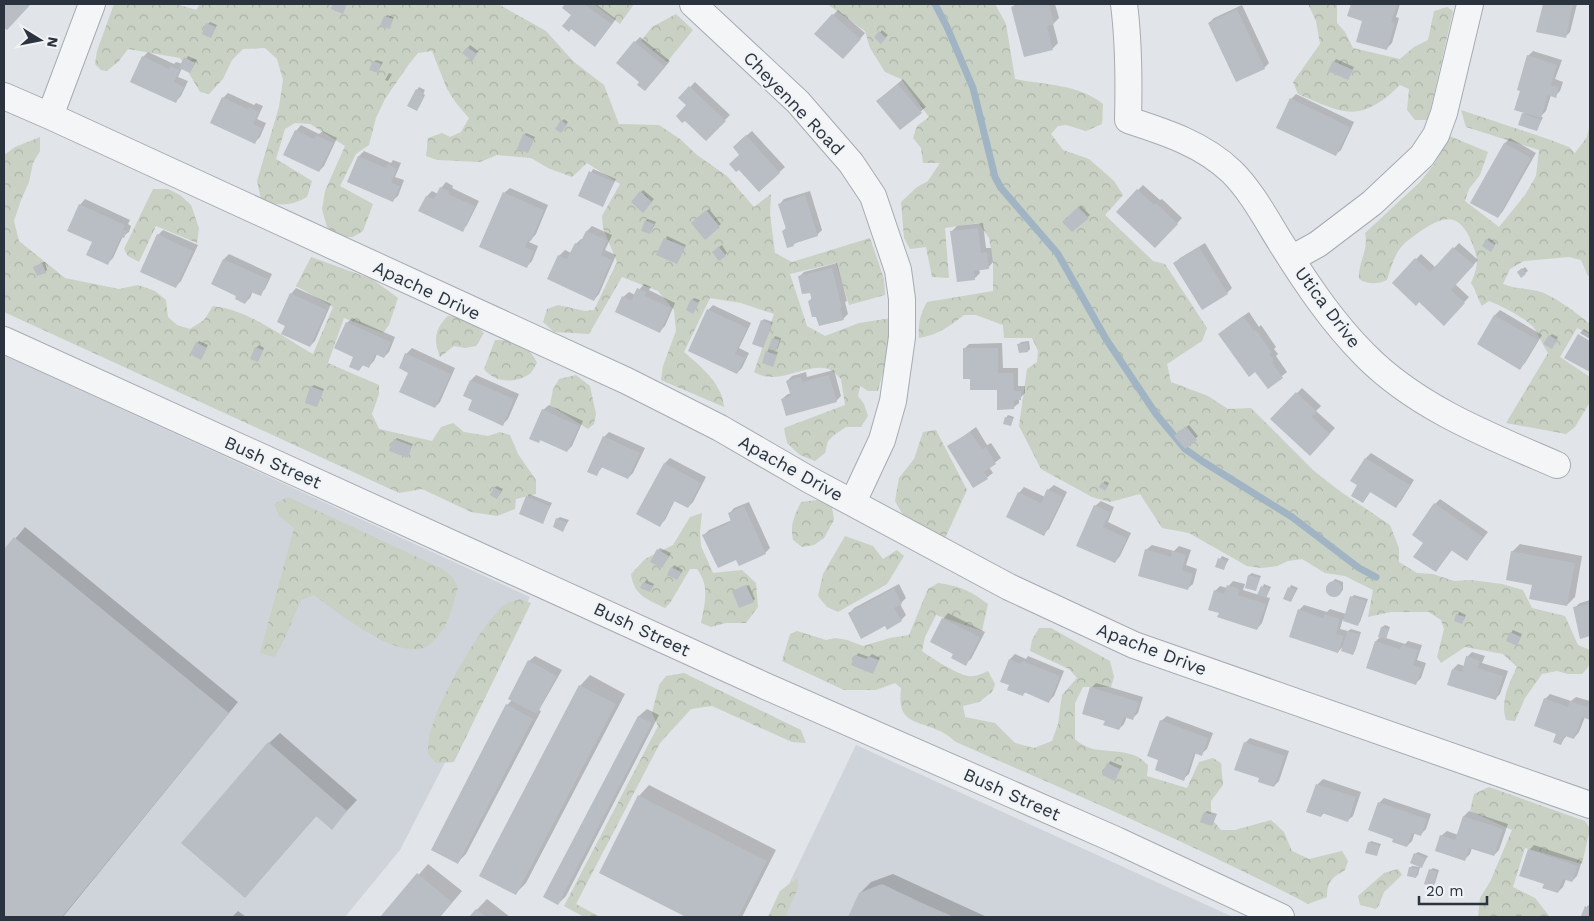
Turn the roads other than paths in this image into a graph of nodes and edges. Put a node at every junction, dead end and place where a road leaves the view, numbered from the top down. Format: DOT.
graph roads {
  1 [pos="92,4"];
  2 [pos="693,4"];
  3 [pos="1124,4"];
  4 [pos="1470,4"];
  5 [pos="4,96"];
  6 [pos="50,116"];
  7 [pos="1291,259"];
  8 [pos="4,340"];
  9 [pos="1557,465"];
  10 [pos="852,502"];
  11 [pos="1590,806"];
  12 [pos="1281,917"];
  1 -- 6 [label="street"];
  2 -- 10 [label="street, Cheyenne Road"];
  3 -- 7 [label="street, Utica Drive"];
  4 -- 7 [label="street"];
  5 -- 6 [label="street, Apache Drive"];
  6 -- 10 [label="street, Apache Drive"];
  7 -- 9 [label="street, Utica Drive"];
  8 -- 12 [label="street, Bush Street"];
  10 -- 11 [label="street, Apache Drive"];
}
